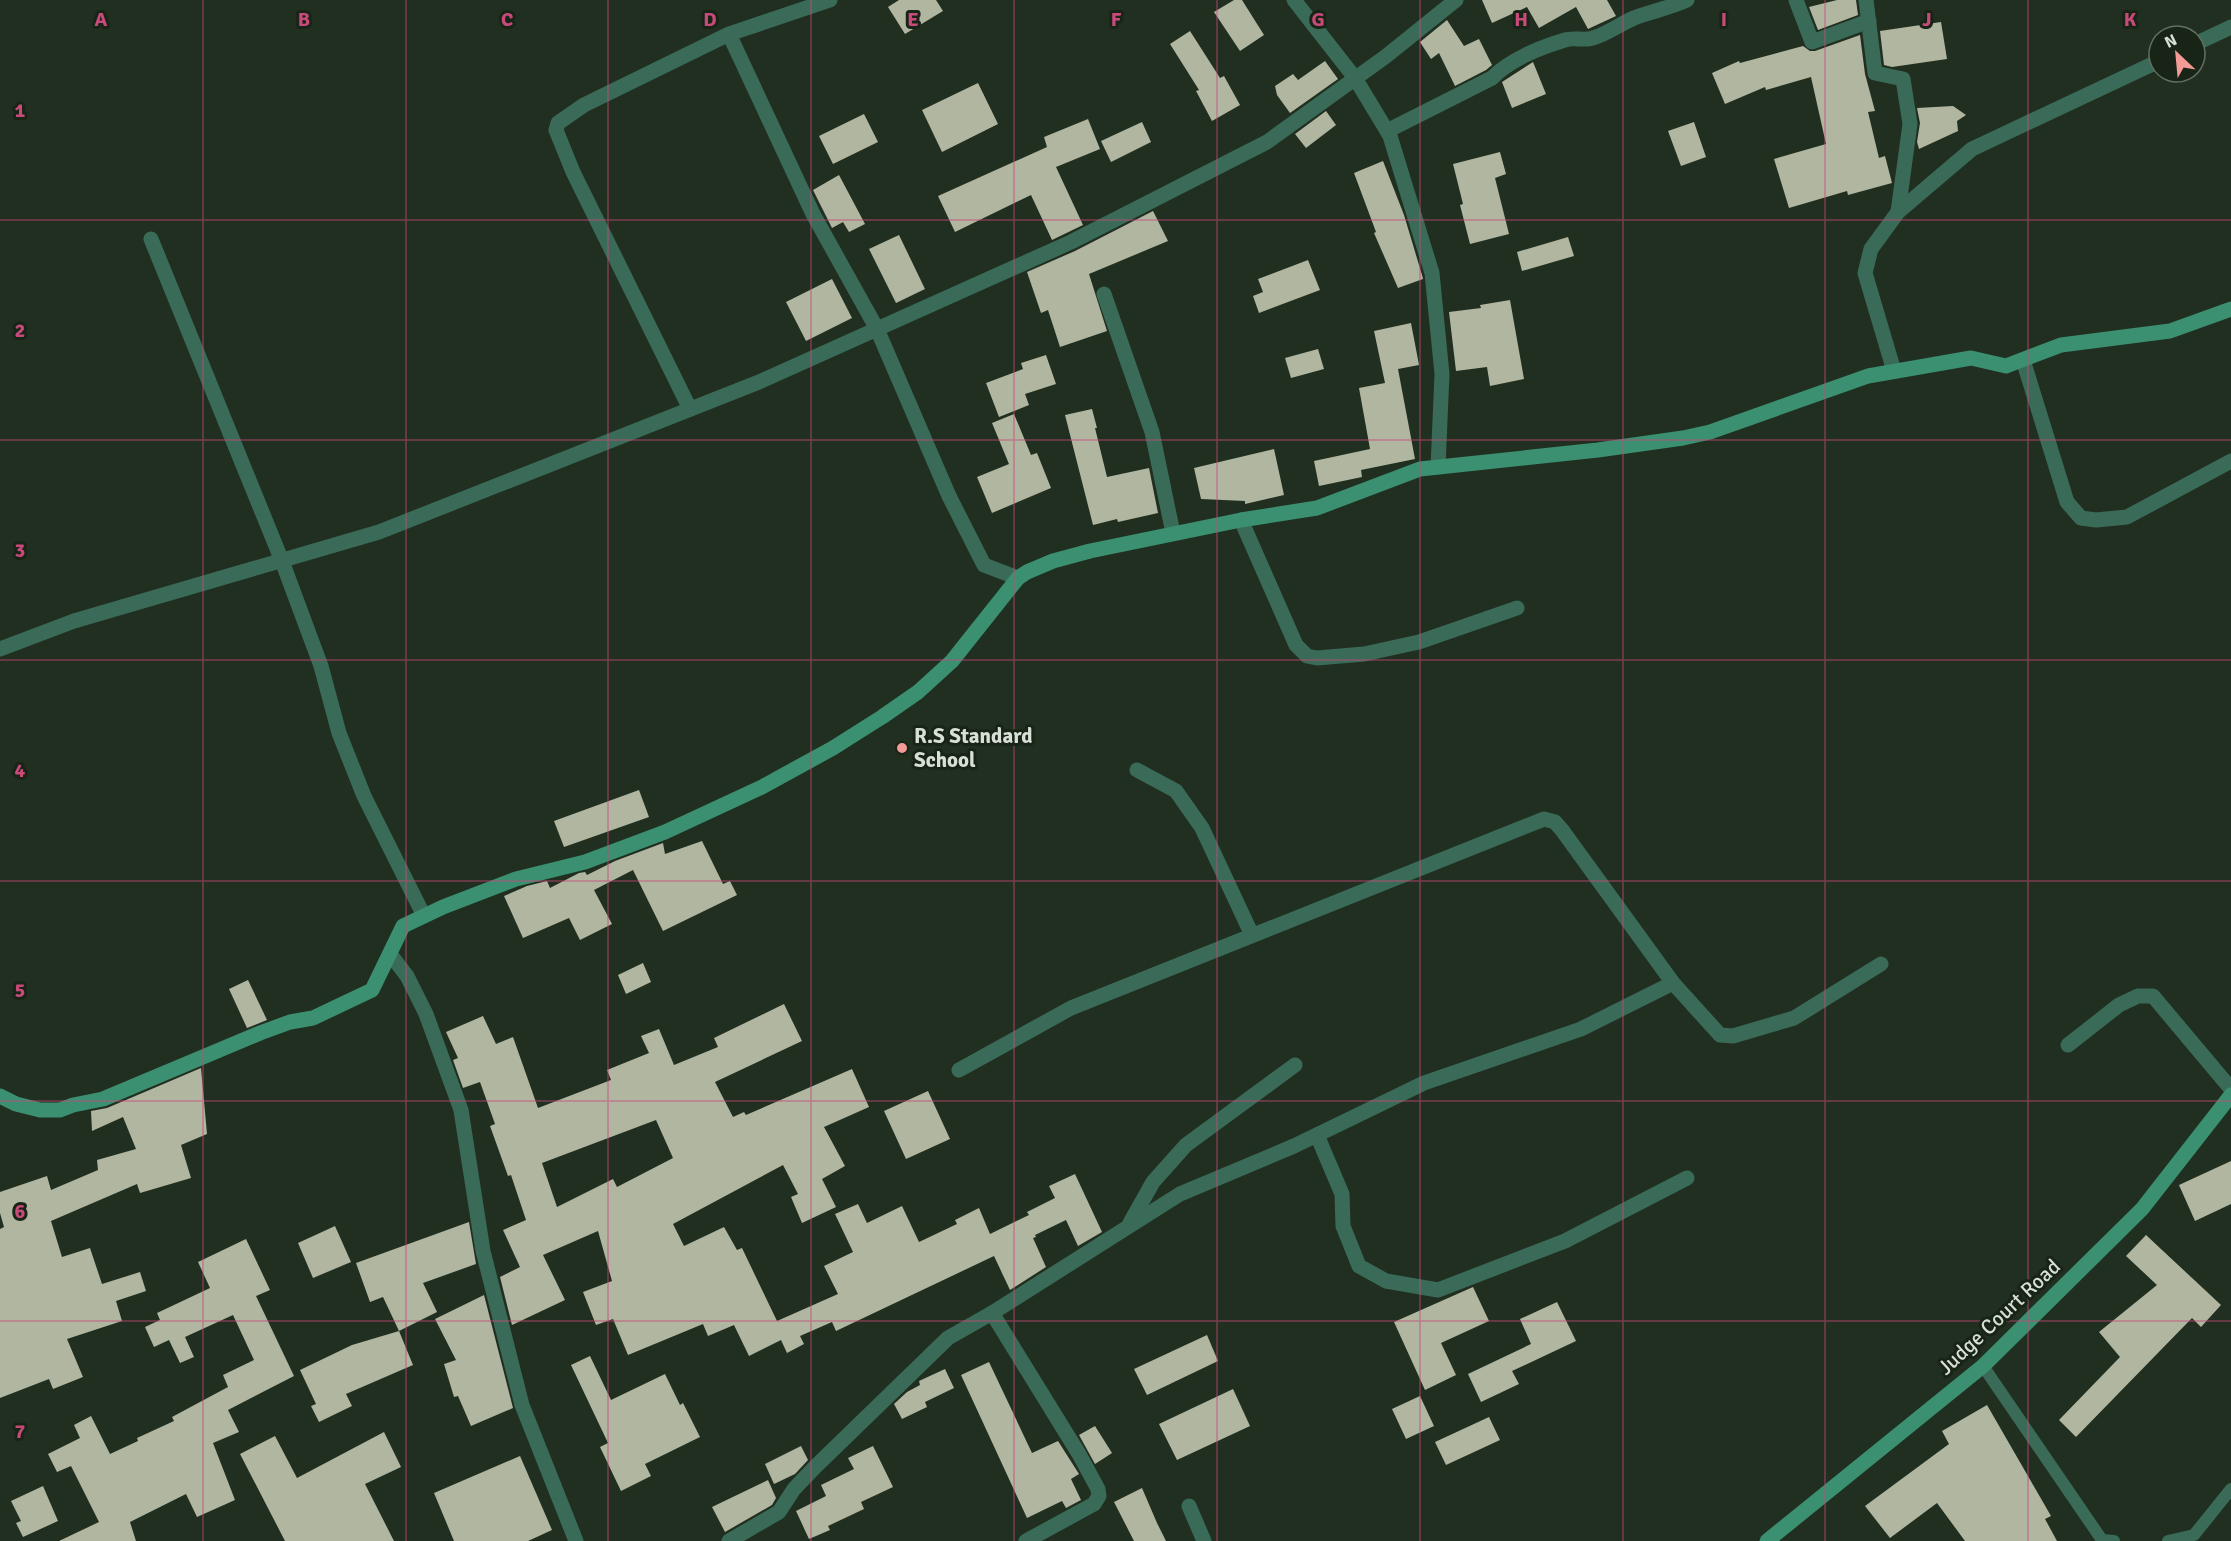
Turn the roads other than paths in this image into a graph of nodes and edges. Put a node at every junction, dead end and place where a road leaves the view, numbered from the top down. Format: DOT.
graph roads {
  1 [pos="830,0"];
  2 [pos="1294,0"];
  3 [pos="1456,0"];
  4 [pos="1687,0"];
  5 [pos="1796,0"];
  6 [pos="1866,0"];
  7 [pos="1869,21"];
  8 [pos="2231,27"];
  9 [pos="729,34"];
  10 [pos="2207,38"];
  11 [pos="2147,67"];
  12 [pos="1355,78"];
  13 [pos="1387,131"];
  14 [pos="1898,212"];
  15 [pos="151,239"];
  16 [pos="1104,294"];
  17 [pos="2231,309"];
  18 [pos="877,329"];
  19 [pos="2023,360"];
  20 [pos="1894,371"];
  21 [pos="690,409"];
  22 [pos="2231,461"];
  23 [pos="1438,467"];
  24 [pos="1241,520"];
  25 [pos="1173,533"];
  26 [pos="282,561"];
  27 [pos="1018,578"];
  28 [pos="1517,608"];
  29 [pos="0,649"];
  30 [pos="1137,770"];
  31 [pos="424,916"];
  32 [pos="1252,934"];
  33 [pos="390,954"];
  34 [pos="1881,964"];
  35 [pos="1673,983"];
  36 [pos="2068,1045"];
  37 [pos="1295,1065"];
  38 [pos="959,1071"];
  39 [pos="2231,1089"];
  40 [pos="2231,1095"];
  41 [pos="0,1096"];
  42 [pos="1317,1135"];
  43 [pos="1687,1178"];
  44 [pos="1128,1225"];
  45 [pos="992,1313"];
  46 [pos="1983,1366"];
  47 [pos="2231,1489"];
  48 [pos="1189,1506"];
  49 [pos="576,1541"];
  50 [pos="729,1541"];
  51 [pos="1026,1541"];
  52 [pos="1204,1541"];
  53 [pos="1767,1541"];
  54 [pos="2114,1541"];
  55 [pos="2168,1541"];
  1 -- 9 [label="street"];
  2 -- 12 [label="street"];
  3 -- 12 [label="street"];
  4 -- 13 [label="street"];
  5 -- 7 [label="street"];
  6 -- 7 [label="street"];
  7 -- 14 [label="street"];
  8 -- 10 [label="street"];
  9 -- 18 [label="street"];
  9 -- 21 [label="street"];
  11 -- 14 [label="street"];
  12 -- 13 [label="street"];
  12 -- 18 [label="street"];
  13 -- 23 [label="street"];
  14 -- 20 [label="street"];
  15 -- 26 [label="street"];
  16 -- 25 [label="street"];
  17 -- 19 [label="street"];
  18 -- 21 [label="street"];
  18 -- 27 [label="street"];
  19 -- 20 [label="street"];
  19 -- 22 [label="street"];
  20 -- 23 [label="street"];
  21 -- 26 [label="street"];
  23 -- 24 [label="street"];
  24 -- 25 [label="street"];
  24 -- 28 [label="street"];
  25 -- 27 [label="street"];
  26 -- 29 [label="street"];
  26 -- 31 [label="street"];
  27 -- 31 [label="street"];
  30 -- 32 [label="street"];
  31 -- 33 [label="street"];
  32 -- 35 [label="street"];
  32 -- 38 [label="street"];
  33 -- 41 [label="street"];
  33 -- 49 [label="street"];
  34 -- 35 [label="street"];
  35 -- 42 [label="street"];
  36 -- 39 [label="street"];
  37 -- 44 [label="street"];
  40 -- 46 [label="street, Judge Court Road"];
  42 -- 43 [label="street"];
  42 -- 44 [label="street"];
  44 -- 45 [label="street"];
  45 -- 50 [label="street"];
  45 -- 51 [label="street"];
  46 -- 53 [label="street, Judge Court Road"];
  46 -- 54 [label="lane"];
  47 -- 55 [label="lane"];
  48 -- 52 [label="street"];
}
